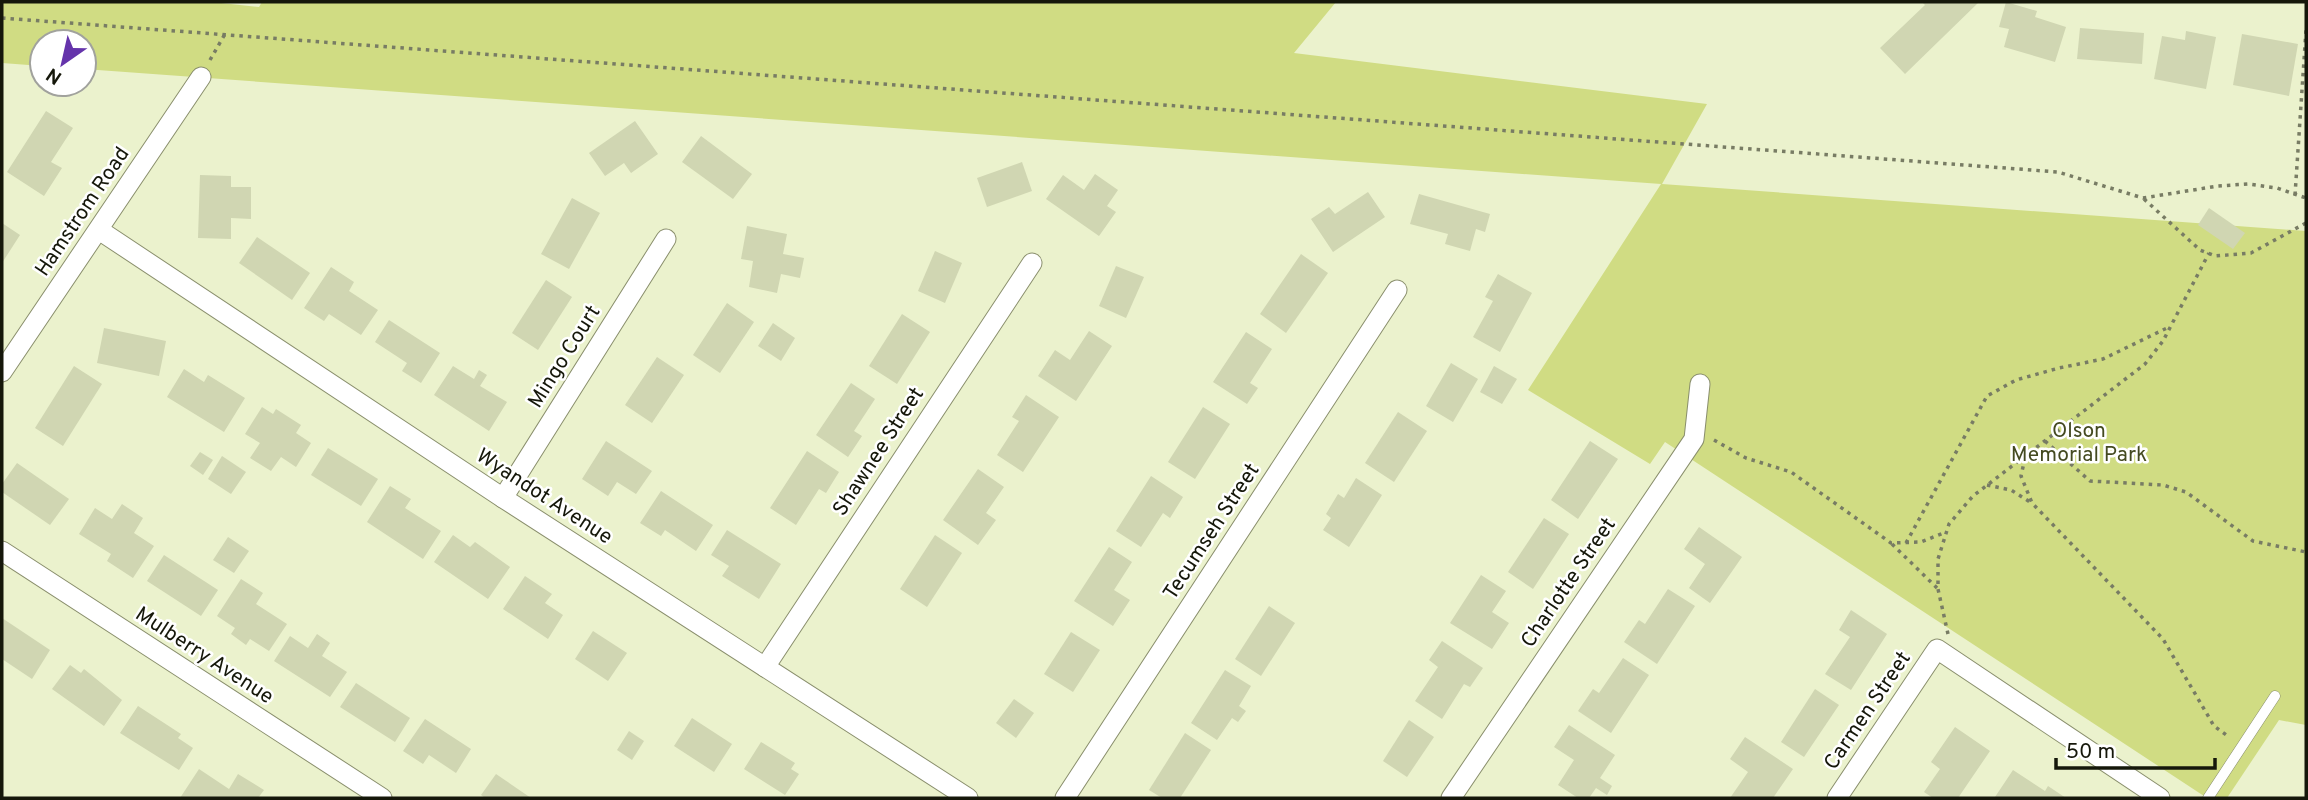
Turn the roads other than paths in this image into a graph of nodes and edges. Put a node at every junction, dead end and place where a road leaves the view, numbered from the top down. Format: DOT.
graph roads {
  1 [pos="201,77"];
  2 [pos="99,230"];
  3 [pos="666,239"];
  4 [pos="1032,262"];
  5 [pos="1397,290"];
  6 [pos="2,372"];
  7 [pos="1699,384"];
  8 [pos="503,498"];
  9 [pos="2,551"];
  10 [pos="765,667"];
  11 [pos="2275,696"];
  12 [pos="382,798"];
  13 [pos="968,798"];
  14 [pos="1065,798"];
  15 [pos="1451,798"];
  16 [pos="1837,798"];
  17 [pos="2160,798"];
  18 [pos="2208,798"];
  1 -- 2 [label="street, Hamstrom Road"];
  2 -- 6 [label="street, Hamstrom Road"];
  2 -- 8 [label="street, Wyandot Avenue"];
  3 -- 8 [label="street, Mingo Court"];
  4 -- 10 [label="street, Shawnee Street"];
  5 -- 14 [label="street, Tecumseh Street"];
  7 -- 15 [label="street, Charlotte Street"];
  8 -- 10 [label="street, Wyandot Avenue"];
  9 -- 12 [label="street, Mulberry Avenue"];
  10 -- 13 [label="street, Wyandot Avenue"];
  11 -- 18 [label="lane"];
  16 -- 17 [label="street, Carmen Street"];
}
